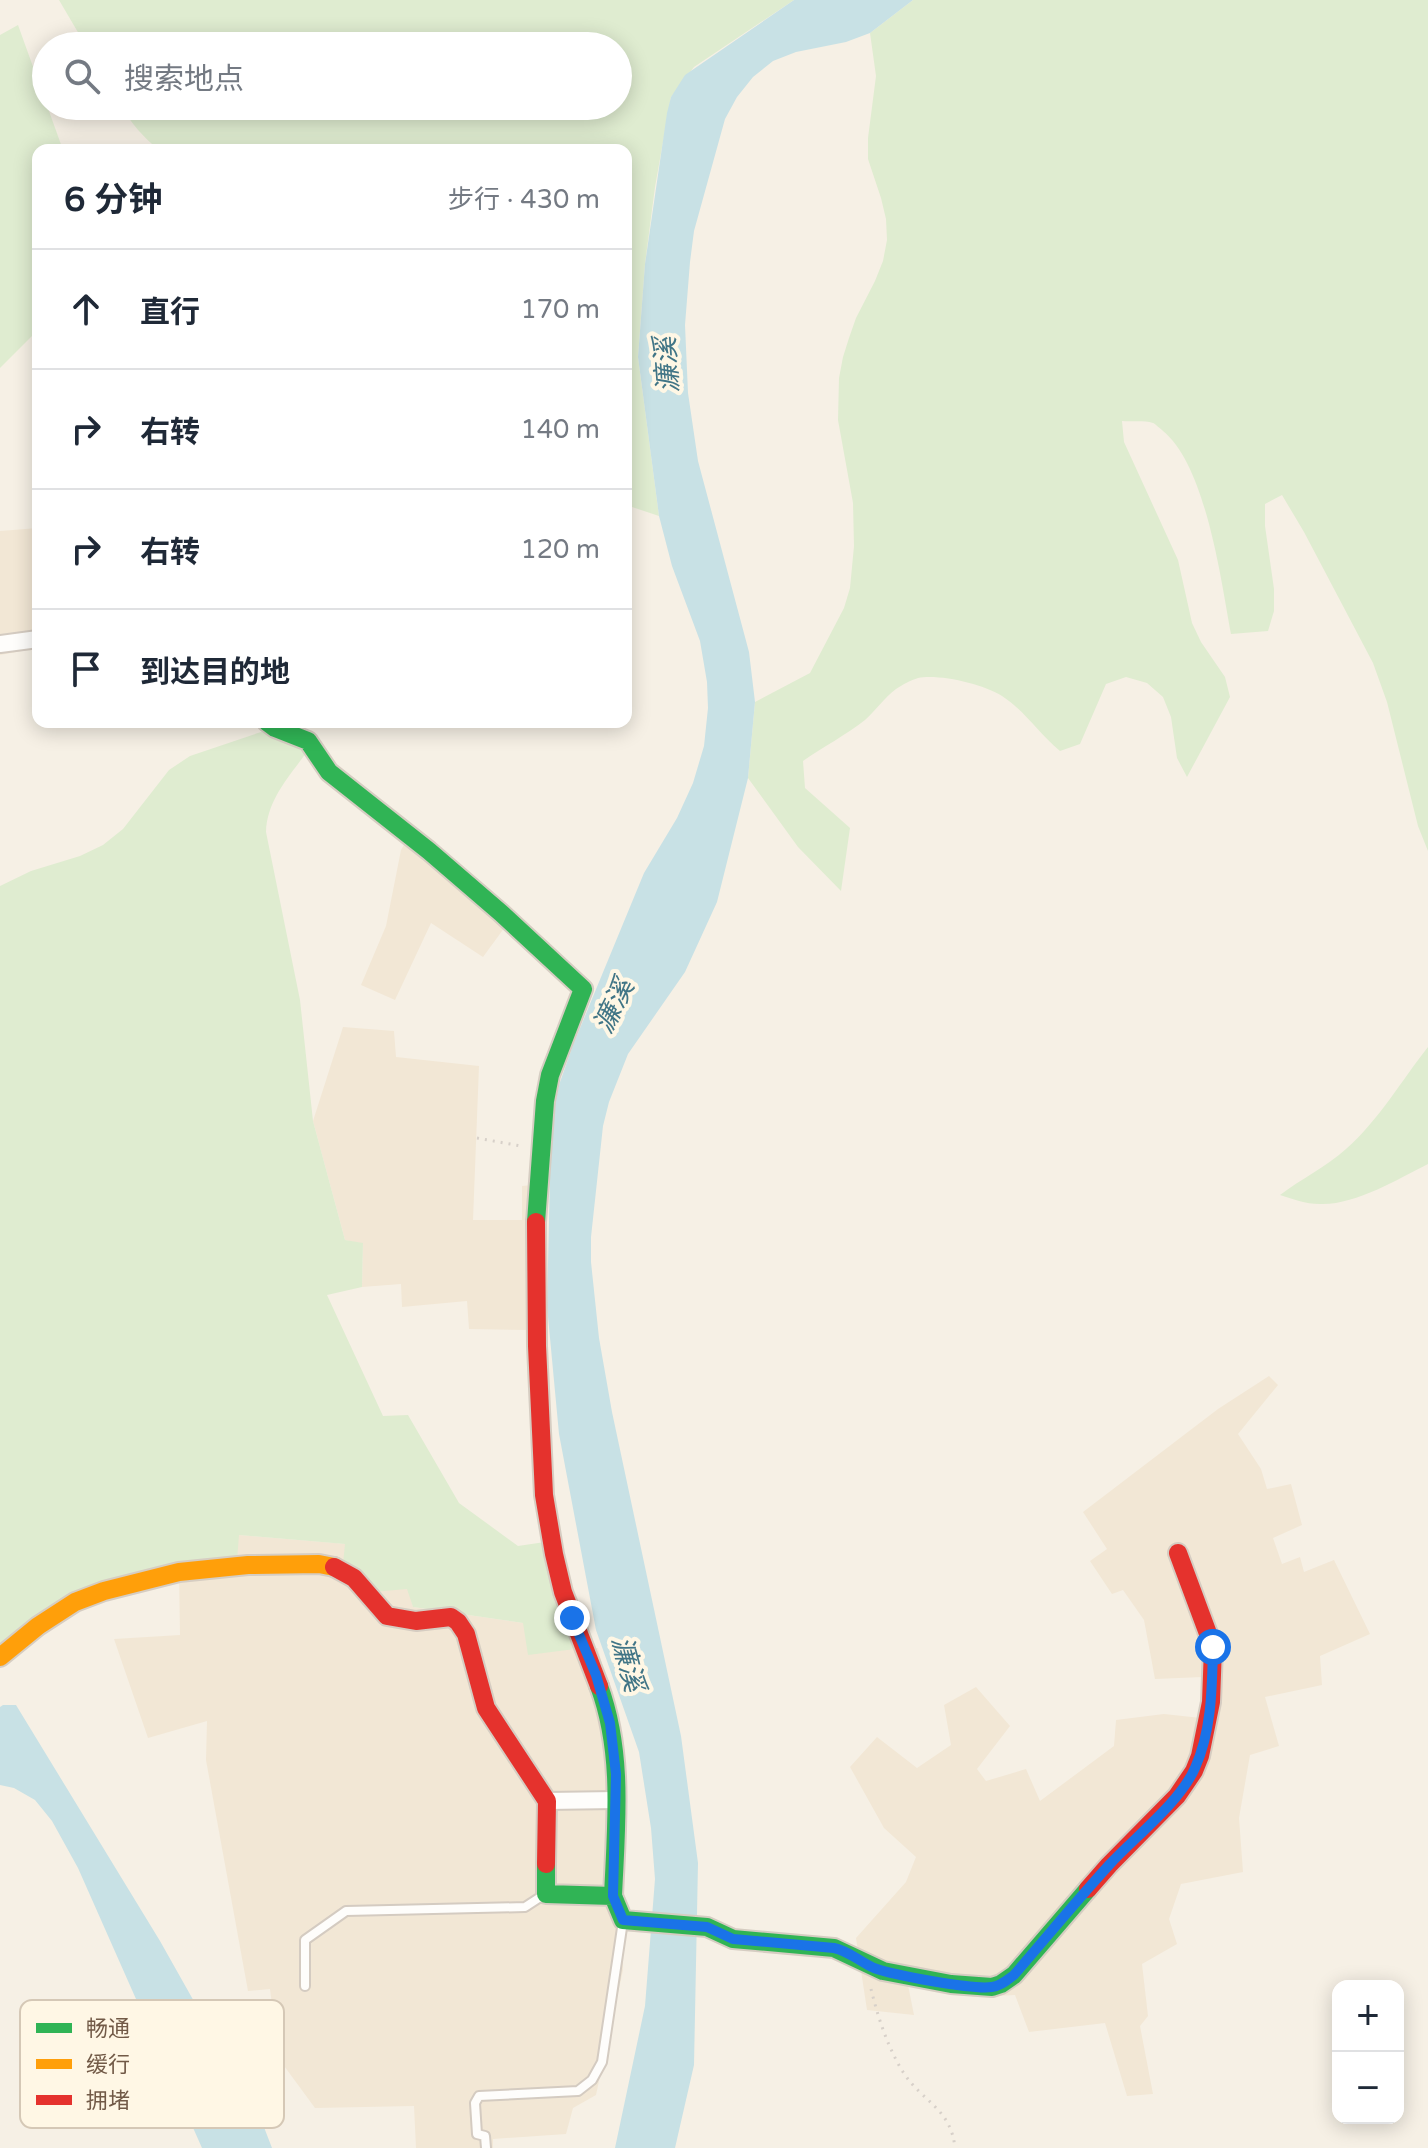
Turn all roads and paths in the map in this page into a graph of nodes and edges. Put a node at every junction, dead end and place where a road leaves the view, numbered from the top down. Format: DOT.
graph roads {
  1 [pos="32,640"];
  2 [pos="0,644"];
  3 [pos="275,728"];
  4 [pos="477,1138"];
  5 [pos="540,1149"];
  6 [pos="1178,1553"];
  7 [pos="0,1657"];
  8 [pos="616,1800"];
  9 [pos="547,1801"];
  10 [pos="546,1894"];
  11 [pos="613,1896"];
  12 [pos="623,1920"];
  13 [pos="864,1962"];
  14 [pos="305,1986"];
  15 [pos="486,2148"];
  16 [pos="955,2148"];
  1 -- 2 [label="street"];
  3 -- 5 [label="street"];
  4 -- 5 [label="path"];
  5 -- 8 [label="street"];
  6 -- 13 [label="street"];
  7 -- 9 [label="street"];
  8 -- 9 [label="street"];
  8 -- 11 [label="street"];
  9 -- 10 [label="street"];
  10 -- 11 [label="street"];
  10 -- 14 [label="lane"];
  11 -- 12 [label="street"];
  12 -- 13 [label="street"];
  12 -- 15 [label="lane"];
  13 -- 16 [label="path"];
}
